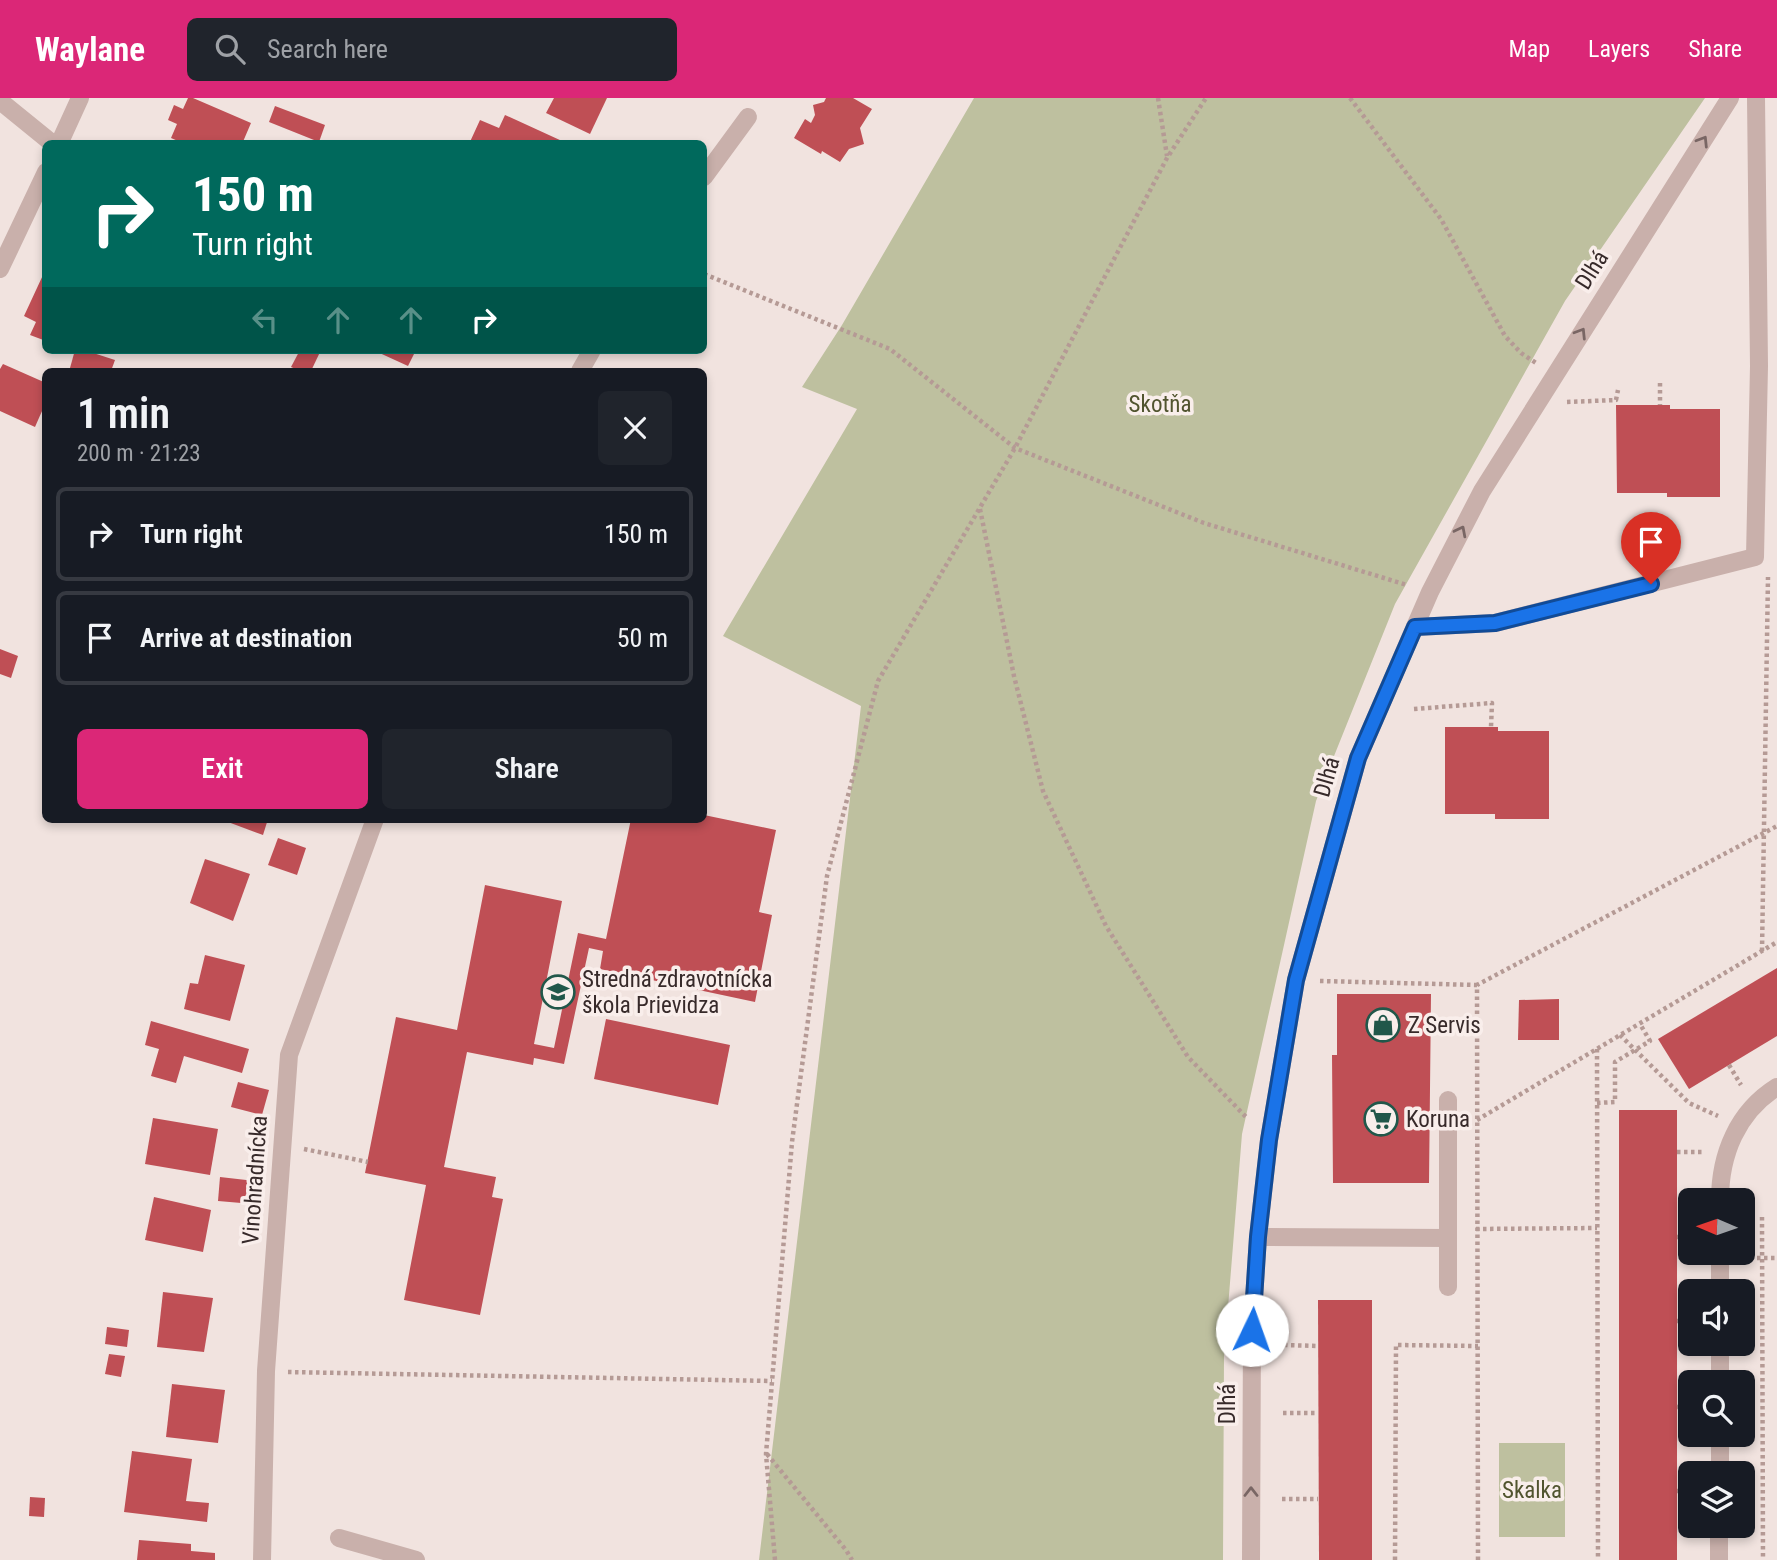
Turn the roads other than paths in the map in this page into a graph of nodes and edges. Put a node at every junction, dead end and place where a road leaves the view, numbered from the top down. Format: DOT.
graph roads {
  1 [pos="80,98"];
  2 [pos="1730,98"];
  3 [pos="1756,98"];
  4 [pos="0,101"];
  5 [pos="748,117"];
  6 [pos="51,140"];
  7 [pos="58,140"];
  8 [pos="707,173"];
  9 [pos="42,181"];
  10 [pos="0,270"];
  11 [pos="1415,627"];
  12 [pos="374,823"];
  13 [pos="1777,1087"];
  14 [pos="1448,1100"];
  15 [pos="1720,1188"];
  16 [pos="1448,1233"];
  17 [pos="1258,1237"];
  18 [pos="1448,1287"];
  19 [pos="339,1538"];
  20 [pos="1719,1538"];
  21 [pos="262,1560"];
  22 [pos="416,1560"];
  23 [pos="1251,1560"];
  24 [pos="1719,1560"];
  1 -- 7 [label="street"];
  11 -- 2 [label="street, Dlhá, one-way"];
  3 -- 11 [label="street"];
  4 -- 6 [label="street"];
  5 -- 8 [label="street"];
  9 -- 10 [label="street"];
  11 -- 17 [label="street, Dlhá"];
  12 -- 21 [label="street, Vinohradnícka"];
  13 -- 15 [label="street"];
  14 -- 16 [label="street"];
  16 -- 17 [label="street"];
  16 -- 18 [label="street"];
  23 -- 17 [label="street, Dlhá, one-way"];
  19 -- 22 [label="street"];
  20 -- 24 [label="street"];
}
